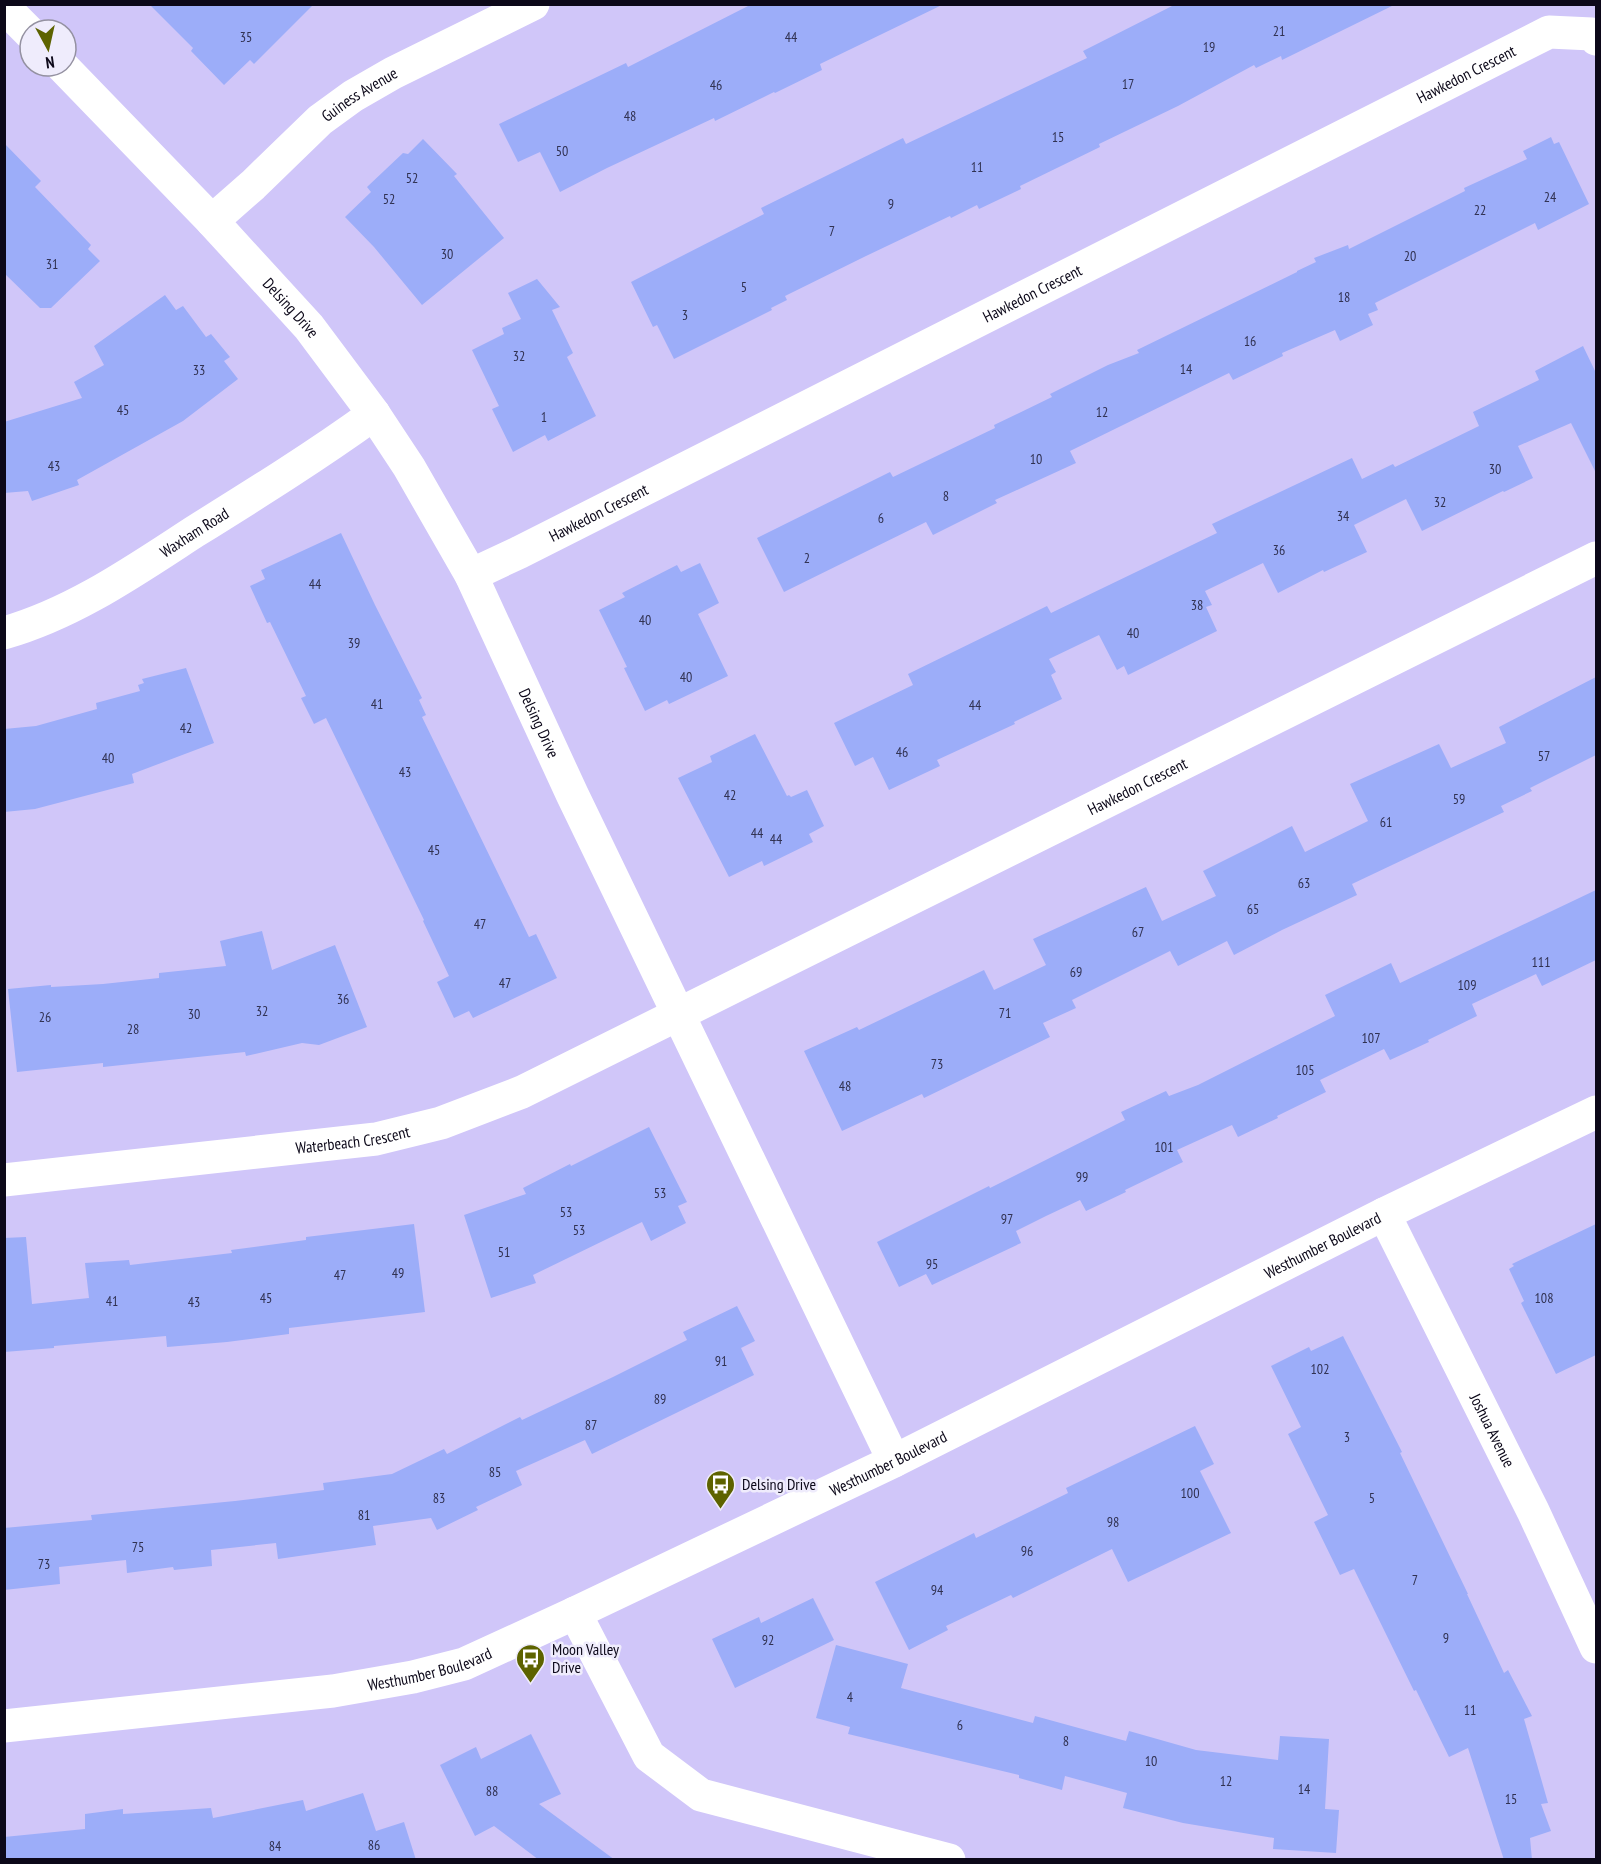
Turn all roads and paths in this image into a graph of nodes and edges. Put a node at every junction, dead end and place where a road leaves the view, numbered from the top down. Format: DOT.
graph roads {
  1 [pos="533,4"];
  2 [pos="4,7"];
  3 [pos="18,21"];
  4 [pos="1596,39"];
  5 [pos="74,78"];
  6 [pos="212,220"];
  7 [pos="374,414"];
  8 [pos="1596,558"];
  9 [pos="471,575"];
  10 [pos="4,633"];
  11 [pos="679,1014"];
  12 [pos="1596,1112"];
  13 [pos="4,1180"];
  14 [pos="1384,1214"];
  15 [pos="894,1461"];
  16 [pos="575,1614"];
  17 [pos="1596,1647"];
  18 [pos="4,1726"];
  19 [pos="949,1860"];
  1 -- 6 [label="street, Guiness Avenue"];
  2 -- 3 [label="street"];
  4 -- 9 [label="street, Hawkedon Crescent"];
  5 -- 6 [label="street, Delsing Drive"];
  6 -- 7 [label="street, Delsing Drive"];
  7 -- 9 [label="street, Delsing Drive"];
  7 -- 10 [label="street, Waxham Road"];
  8 -- 11 [label="street, Hawkedon Crescent"];
  9 -- 11 [label="street, Delsing Drive"];
  11 -- 13 [label="street, Waterbeach Crescent"];
  11 -- 15 [label="street, Delsing Drive"];
  12 -- 14 [label="street, Westhumber Boulevard"];
  14 -- 15 [label="street, Westhumber Boulevard"];
  14 -- 17 [label="street, Joshua Avenue"];
  15 -- 16 [label="street, Westhumber Boulevard"];
  16 -- 18 [label="street, Westhumber Boulevard"];
  16 -- 19 [label="street"];
}
